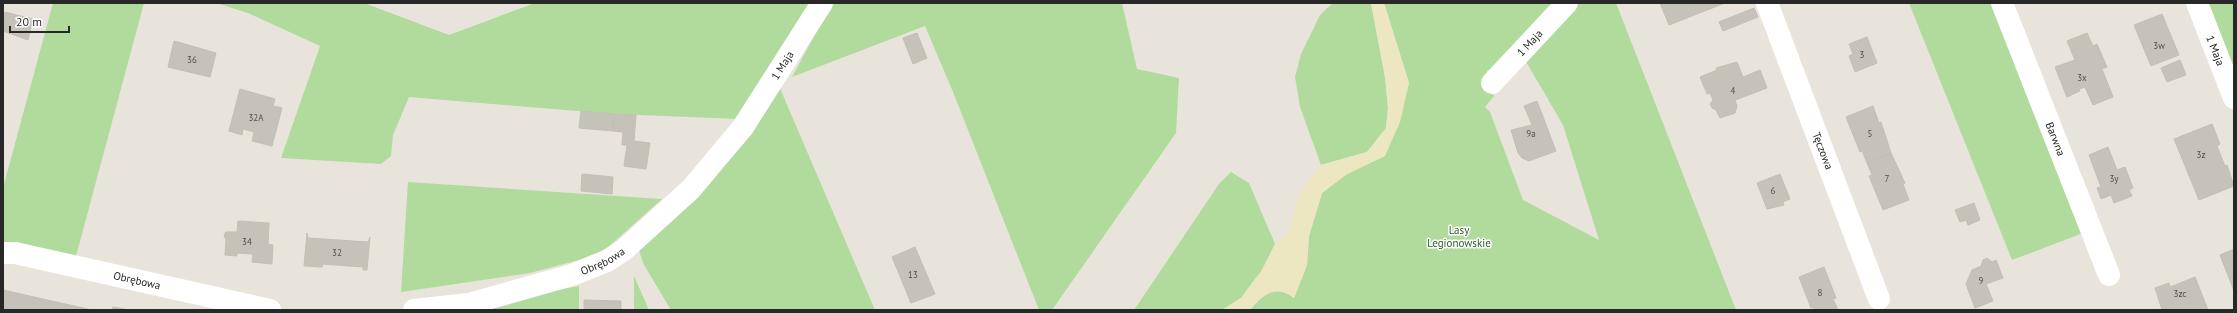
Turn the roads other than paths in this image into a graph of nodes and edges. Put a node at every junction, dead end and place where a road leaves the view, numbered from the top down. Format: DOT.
graph roads {
  1 [pos="822,3"];
  2 [pos="1566,3"];
  3 [pos="1767,3"];
  4 [pos="2002,3"];
  5 [pos="2197,3"];
  6 [pos="1492,83"];
  7 [pos="2234,98"];
  8 [pos="743,127"];
  9 [pos="3,253"];
  10 [pos="2109,275"];
  11 [pos="1879,299"];
  12 [pos="270,310"];
  13 [pos="414,310"];
  1 -- 8 [label="street, 1 Maja"];
  2 -- 6 [label="street, 1 Maja"];
  3 -- 11 [label="street, Tęczowa"];
  4 -- 10 [label="street, Barwna"];
  5 -- 7 [label="street, 1 Maja"];
  8 -- 13 [label="street, Obrębowa"];
  9 -- 12 [label="street, Obrębowa"];
}
